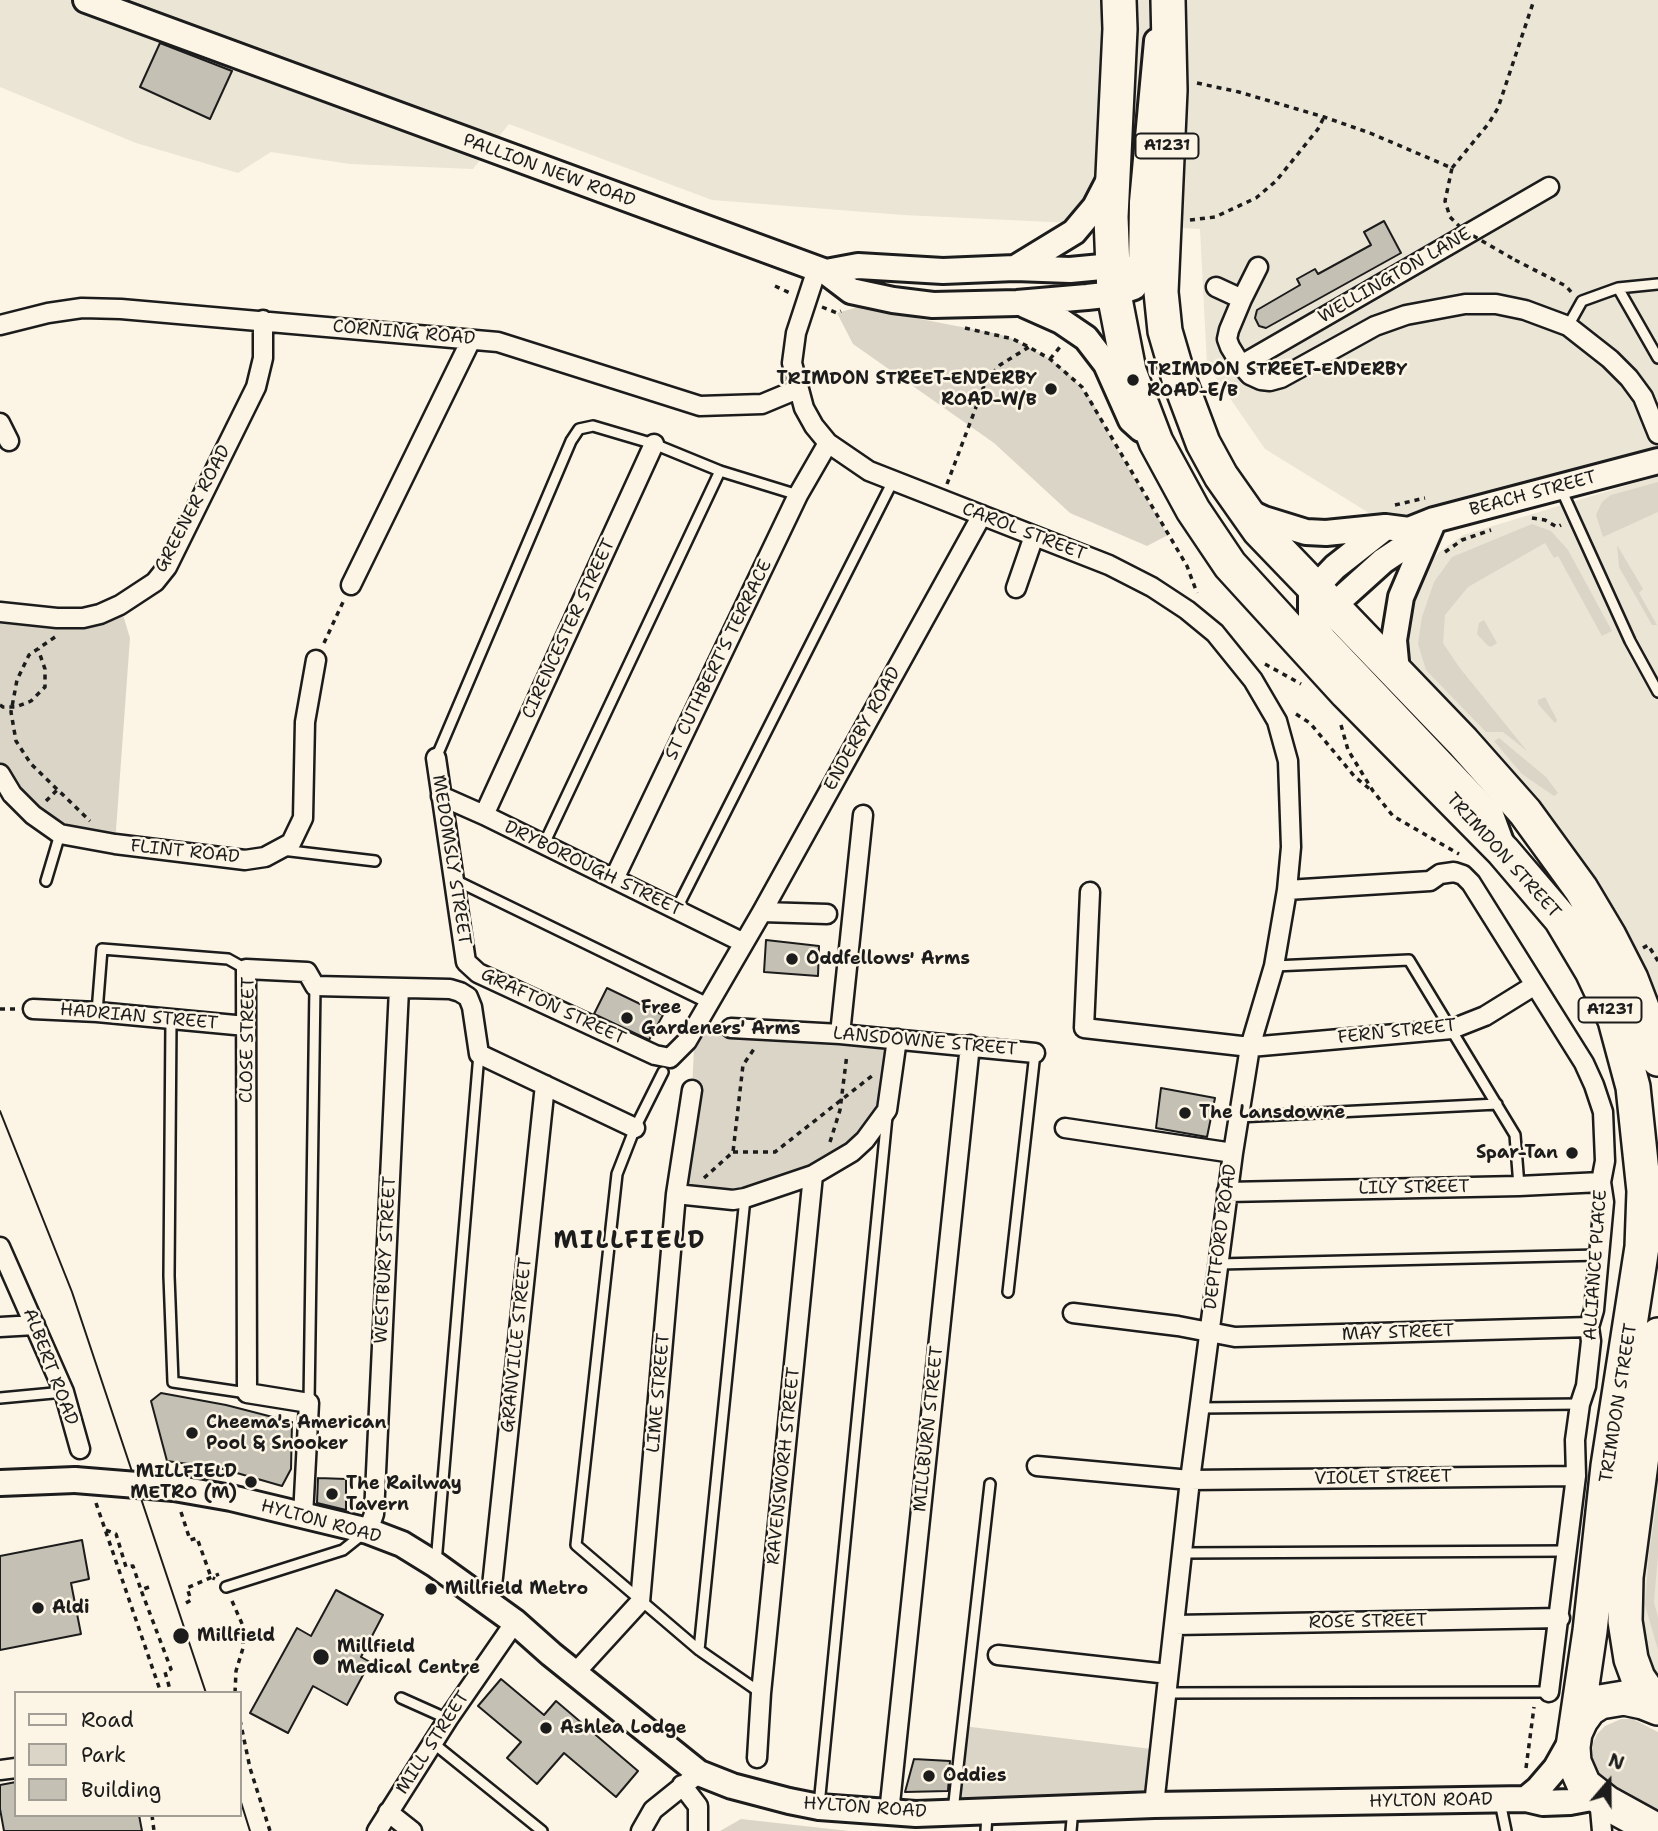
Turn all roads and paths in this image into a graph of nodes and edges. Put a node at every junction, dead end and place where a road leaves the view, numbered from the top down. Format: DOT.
graph roads {
  1 [pos="86,0"];
  2 [pos="1119,0"];
  3 [pos="1162,0"];
  4 [pos="1168,0"];
  5 [pos="1534,0"];
  6 [pos="1186,81"];
  7 [pos="1324,117"];
  8 [pos="1452,168"];
  9 [pos="1112,174"];
  10 [pos="1549,187"];
  11 [pos="1180,220"];
  12 [pos="1258,267"];
  13 [pos="1016,268"];
  14 [pos="822,270"];
  15 [pos="1132,281"];
  16 [pos="1658,284"];
  17 [pos="1216,286"];
  18 [pos="1618,288"];
  19 [pos="1242,299"];
  20 [pos="1582,301"];
  21 [pos="1017,303"];
  22 [pos="843,310"];
  23 [pos="837,313"];
  24 [pos="262,320"];
  25 [pos="0,325"];
  26 [pos="954,326"];
  27 [pos="1567,326"];
  28 [pos="471,340"];
  29 [pos="1029,347"];
  30 [pos="1658,358"];
  31 [pos="1241,365"];
  32 [pos="798,389"];
  33 [pos="0,423"];
  34 [pos="1658,434"];
  35 [pos="9,441"];
  36 [pos="1156,442"];
  37 [pos="828,443"];
  38 [pos="654,444"];
  39 [pos="1658,461"];
  40 [pos="720,471"];
  41 [pos="893,481"];
  42 [pos="1560,487"];
  43 [pos="798,495"];
  44 [pos="941,499"];
  45 [pos="1243,509"];
  46 [pos="982,515"];
  47 [pos="1434,520"];
  48 [pos="1524,520"];
  49 [pos="1558,527"];
  50 [pos="1397,528"];
  51 [pos="1499,528"];
  52 [pos="1034,536"];
  53 [pos="1439,560"];
  54 [pos="351,585"];
  55 [pos="1016,588"];
  56 [pos="1205,601"];
  57 [pos="1319,604"];
  58 [pos="1266,605"];
  59 [pos="0,612"];
  60 [pos="83,618"];
  61 [pos="38,649"];
  62 [pos="316,660"];
  63 [pos="1396,672"];
  64 [pos="1261,676"];
  65 [pos="1310,690"];
  66 [pos="1658,692"];
  67 [pos="0,705"];
  68 [pos="1290,705"];
  69 [pos="12,707"];
  70 [pos="1341,723"];
  71 [pos="436,758"];
  72 [pos="0,774"];
  73 [pos="1373,791"];
  74 [pos="440,796"];
  75 [pos="484,815"];
  76 [pos="863,815"];
  77 [pos="60,834"];
  78 [pos="115,844"];
  79 [pos="544,844"];
  80 [pos="280,850"];
  81 [pos="1503,851"];
  82 [pos="1462,856"];
  83 [pos="374,861"];
  84 [pos="614,879"];
  85 [pos="455,880"];
  86 [pos="46,881"];
  87 [pos="1287,890"];
  88 [pos="1090,892"];
  89 [pos="676,910"];
  90 [pos="762,912"];
  91 [pos="827,914"];
  92 [pos="744,943"];
  93 [pos="467,962"];
  94 [pos="1274,966"];
  95 [pos="246,969"];
  96 [pos="1535,985"];
  97 [pos="315,986"];
  98 [pos="400,989"];
  99 [pos="708,1003"];
  100 [pos="33,1009"];
  101 [pos="97,1012"];
  102 [pos="171,1020"];
  103 [pos="246,1026"];
  104 [pos="731,1028"];
  105 [pos="755,1029"];
  106 [pos="1452,1029"];
  107 [pos="845,1034"];
  108 [pos="897,1039"];
  109 [pos="970,1045"];
  110 [pos="1250,1047"];
  111 [pos="1035,1053"];
  112 [pos="479,1054"];
  113 [pos="894,1058"];
  114 [pos="1658,1059"];
  115 [pos="663,1072"];
  116 [pos="545,1086"];
  117 [pos="692,1090"];
  118 [pos="841,1100"];
  119 [pos="1497,1104"];
  120 [pos="887,1110"];
  121 [pos="1238,1117"];
  122 [pos="635,1128"];
  123 [pos="1065,1128"];
  124 [pos="733,1152"];
  125 [pos="1233,1153"];
  126 [pos="817,1172"];
  127 [pos="1601,1182"];
  128 [pos="1519,1186"];
  129 [pos="1227,1192"];
  130 [pos="681,1194"];
  131 [pos="745,1198"];
  132 [pos="1,1252"];
  133 [pos="1599,1255"];
  134 [pos="1219,1264"];
  135 [pos="1008,1292"];
  136 [pos="1073,1313"];
  137 [pos="35,1325"];
  138 [pos="0,1327"];
  139 [pos="1588,1327"];
  140 [pos="1208,1332"];
  141 [pos="1658,1335"];
  142 [pos="64,1392"];
  143 [pos="247,1393"];
  144 [pos="0,1398"];
  145 [pos="309,1403"];
  146 [pos="1580,1404"];
  147 [pos="1199,1408"];
  148 [pos="80,1449"];
  149 [pos="1037,1466"];
  150 [pos="1576,1476"];
  151 [pos="1190,1480"];
  152 [pos="0,1483"];
  153 [pos="990,1485"];
  154 [pos="176,1496"];
  155 [pos="94,1498"];
  156 [pos="303,1516"];
  157 [pos="105,1529"];
  158 [pos="368,1531"];
  159 [pos="1567,1551"];
  160 [pos="1183,1553"];
  161 [pos="436,1565"];
  162 [pos="211,1577"];
  163 [pos="149,1587"];
  164 [pos="226,1587"];
  165 [pos="141,1590"];
  166 [pos="640,1602"];
  167 [pos="490,1605"];
  168 [pos="1560,1618"];
  169 [pos="515,1622"];
  170 [pos="1175,1625"];
  171 [pos="699,1650"];
  172 [pos="998,1655"];
  173 [pos="576,1672"];
  174 [pos="1168,1674"];
  175 [pos="160,1691"];
  176 [pos="170,1691"];
  177 [pos="235,1691"];
  178 [pos="1549,1692"];
  179 [pos="761,1693"];
  180 [pos="1167,1693"];
  181 [pos="401,1698"];
  182 [pos="1658,1708"];
  183 [pos="448,1719"];
  184 [pos="242,1730"];
  185 [pos="1575,1734"];
  186 [pos="433,1744"];
  187 [pos="757,1758"];
  188 [pos="691,1779"];
  189 [pos="1598,1797"];
  190 [pos="1526,1799"];
  191 [pos="1500,1800"];
  192 [pos="1154,1805"];
  193 [pos="819,1807"];
  194 [pos="388,1812"];
  195 [pos="889,1813"];
  196 [pos="953,1813"];
  197 [pos="1072,1819"];
  198 [pos="986,1821"];
  199 [pos="916,1822"];
  200 [pos="270,1831"];
  201 [pos="377,1831"];
  202 [pos="412,1831"];
  203 [pos="542,1831"];
  204 [pos="641,1831"];
  205 [pos="698,1831"];
  206 [pos="1506,1831"];
  207 [pos="1602,1831"];
  208 [pos="1658,1831"];
  1 -- 14 [label="street, PALLION NEW ROAD"];
  2 -- 9 [label="highway, A1231"];
  3 -- 15 [label="street"];
  4 -- 15 [label="highway, A1231"];
  5 -- 8 [label="path"];
  6 -- 7 [label="path"];
  7 -- 8 [label="path"];
  7 -- 11 [label="path"];
  8 -- 20 [label="path, bridge"];
  9 -- 13 [label="street"];
  9 -- 15 [label="highway, A1231"];
  10 -- 31 [label="street, WELLINGTON LANE"];
  12 -- 19 [label="street"];
  13 -- 14 [label="street"];
  13 -- 15 [label="street"];
  14 -- 21 [label="street, PALLION NEW ROAD"];
  14 -- 32 [label="street, CAROL STREET"];
  15 -- 21 [label="street, PALLION NEW ROAD"];
  15 -- 36 [label="highway, A1231"];
  15 -- 45 [label="highway, TRIMDON STREET / A1231"];
  16 -- 18 [label="lane"];
  17 -- 19 [label="street"];
  18 -- 20 [label="lane"];
  18 -- 30 [label="lane"];
  19 -- 31 [label="street"];
  20 -- 27 [label="lane"];
  21 -- 36 [label="street, PALLION NEW ROAD"];
  22 -- 23 [label="path"];
  24 -- 25 [label="street, CORNING ROAD"];
  24 -- 28 [label="street, CORNING ROAD"];
  24 -- 60 [label="street, GREENER ROAD"];
  26 -- 29 [label="path"];
  27 -- 31 [label="street"];
  27 -- 34 [label="street"];
  28 -- 32 [label="street, CORNING ROAD"];
  28 -- 54 [label="street"];
  29 -- 44 [label="path"];
  29 -- 56 [label="path"];
  32 -- 37 [label="street, CAROL STREET"];
  33 -- 35 [label="street"];
  36 -- 58 [label="highway, TRIMDON STREET / A1231"];
  37 -- 41 [label="street, CAROL STREET"];
  37 -- 43 [label="street, ST CUTHBERT'S TERRACE"];
  38 -- 40 [label="lane"];
  38 -- 71 [label="lane"];
  38 -- 75 [label="street, CIRENCESTER STREET"];
  39 -- 42 [label="street, BEACH STREET"];
  40 -- 43 [label="lane"];
  40 -- 79 [label="lane"];
  41 -- 44 [label="street, CAROL STREET"];
  41 -- 89 [label="lane"];
  42 -- 47 [label="street, BEACH STREET"];
  42 -- 66 [label="lane"];
  43 -- 84 [label="street, ST CUTHBERT'S TERRACE"];
  44 -- 46 [label="street, CAROL STREET"];
  45 -- 50 [label="street"];
  45 -- 57 [label="highway, TRIMDON STREET / A1231"];
  46 -- 52 [label="street, CAROL STREET"];
  46 -- 90 [label="street, ENDERBY ROAD"];
  47 -- 50 [label="street, BEACH STREET"];
  47 -- 63 [label="street"];
  48 -- 49 [label="path"];
  50 -- 57 [label="street, BEACH STREET"];
  51 -- 53 [label="path"];
  52 -- 55 [label="street"];
  52 -- 64 [label="street, CAROL STREET"];
  54 -- 62 [label="path"];
  57 -- 58 [label="street"];
  57 -- 63 [label="highway, TRIMDON STREET / A1231"];
  57 -- 81 [label="street"];
  58 -- 81 [label="highway, TRIMDON STREET / A1231"];
  59 -- 60 [label="street, GREENER ROAD"];
  60 -- 61 [label="path"];
  61 -- 69 [label="path"];
  61 -- 69 [label="path"];
  62 -- 80 [label="street"];
  63 -- 114 [label="highway, TRIMDON STREET / A1231"];
  64 -- 65 [label="path"];
  64 -- 87 [label="street, DEPTFORD ROAD"];
  67 -- 69 [label="path"];
  68 -- 73 [label="path"];
  69 -- 78 [label="path"];
  70 -- 73 [label="path"];
  71 -- 74 [label="street, MEDOMSLY STREET"];
  72 -- 77 [label="street, FLINT ROAD"];
  73 -- 82 [label="path"];
  74 -- 75 [label="street, DRYBOROUGH STREET"];
  74 -- 85 [label="street, MEDOMSLY STREET"];
  75 -- 79 [label="street, DRYBOROUGH STREET"];
  76 -- 107 [label="street"];
  77 -- 78 [label="street, FLINT ROAD"];
  77 -- 86 [label="lane"];
  78 -- 80 [label="street, FLINT ROAD"];
  79 -- 84 [label="street, DRYBOROUGH STREET"];
  80 -- 83 [label="lane"];
  81 -- 185 [label="highway, TRIMDON STREET / A1231"];
  84 -- 89 [label="street, DRYBOROUGH STREET"];
  85 -- 93 [label="street, MEDOMSLY STREET"];
  85 -- 99 [label="lane"];
  87 -- 94 [label="street, DEPTFORD ROAD"];
  87 -- 96 [label="street, ALLIANCE PLACE"];
  88 -- 110 [label="street, FERN STREET"];
  89 -- 92 [label="street, DRYBOROUGH STREET"];
  90 -- 91 [label="street"];
  90 -- 92 [label="street, ENDERBY ROAD"];
  92 -- 99 [label="street, GRAFTON STREET"];
  93 -- 99 [label="street, GRAFTON STREET"];
  94 -- 106 [label="lane"];
  94 -- 110 [label="street, DEPTFORD ROAD"];
  95 -- 97 [label="street, CLOSE STREET"];
  95 -- 101 [label="lane"];
  95 -- 103 [label="street, CLOSE STREET"];
  96 -- 106 [label="street, FERN STREET"];
  96 -- 127 [label="street, ALLIANCE PLACE"];
  97 -- 98 [label="street, CLOSE STREET"];
  97 -- 145 [label="lane"];
  98 -- 112 [label="street, CLOSE STREET"];
  98 -- 158 [label="street, WESTBURY STREET"];
  100 -- 101 [label="street, HADRIAN STREET"];
  101 -- 102 [label="street, HADRIAN STREET"];
  102 -- 103 [label="street, HADRIAN STREET"];
  102 -- 143 [label="lane"];
  103 -- 143 [label="street, CLOSE STREET"];
  104 -- 105 [label="street, LANSDOWNE STREET"];
  105 -- 107 [label="street, LANSDOWNE STREET"];
  105 -- 124 [label="path"];
  106 -- 110 [label="street, FERN STREET"];
  106 -- 119 [label="lane"];
  107 -- 108 [label="street, LANSDOWNE STREET"];
  107 -- 118 [label="path"];
  108 -- 109 [label="street, LANSDOWNE STREET"];
  108 -- 113 [label="street"];
  109 -- 111 [label="street, LANSDOWNE STREET"];
  109 -- 195 [label="street, MILLBURN STREET"];
  110 -- 121 [label="street, DEPTFORD ROAD"];
  111 -- 135 [label="lane"];
  112 -- 116 [label="street"];
  112 -- 161 [label="lane"];
  113 -- 118 [label="path"];
  113 -- 120 [label="street"];
  115 -- 122 [label="lane"];
  116 -- 122 [label="street"];
  116 -- 167 [label="street, GRANVILLE STREET"];
  117 -- 130 [label="street, LIME STREET"];
  118 -- 124 [label="path"];
  118 -- 126 [label="path"];
  119 -- 121 [label="lane"];
  119 -- 128 [label="lane"];
  120 -- 126 [label="street"];
  120 -- 193 [label="lane"];
  121 -- 125 [label="street, DEPTFORD ROAD"];
  122 -- 166 [label="lane"];
  123 -- 125 [label="street"];
  124 -- 130 [label="path"];
  125 -- 129 [label="street, DEPTFORD ROAD"];
  126 -- 131 [label="street"];
  126 -- 179 [label="street, RAVENSWORH STREET"];
  127 -- 128 [label="street, LILY STREET"];
  127 -- 133 [label="street, ALLIANCE PLACE"];
  128 -- 129 [label="street, LILY STREET"];
  129 -- 134 [label="street, DEPTFORD ROAD"];
  130 -- 131 [label="street"];
  130 -- 166 [label="street, LIME STREET"];
  131 -- 171 [label="lane"];
  132 -- 137 [label="street, ALBERT ROAD"];
  133 -- 134 [label="lane"];
  133 -- 139 [label="street, ALLIANCE PLACE"];
  134 -- 140 [label="street, DEPTFORD ROAD"];
  136 -- 140 [label="street, MAY STREET"];
  137 -- 138 [label="street"];
  137 -- 142 [label="street, ALBERT ROAD"];
  139 -- 140 [label="street, MAY STREET"];
  139 -- 146 [label="street, ALLIANCE PLACE"];
  140 -- 147 [label="street, DEPTFORD ROAD"];
  141 -- 182 [label="highway, TRIMDON STREET"];
  142 -- 144 [label="lane"];
  142 -- 148 [label="street, ALBERT ROAD"];
  143 -- 145 [label="street"];
  145 -- 156 [label="street"];
  146 -- 147 [label="lane"];
  146 -- 150 [label="street, ALLIANCE PLACE"];
  147 -- 151 [label="street, DEPTFORD ROAD"];
  149 -- 151 [label="street, VIOLET STREET"];
  150 -- 151 [label="street, VIOLET STREET"];
  150 -- 159 [label="street, ALLIANCE PLACE"];
  151 -- 160 [label="street, DEPTFORD ROAD"];
  152 -- 154 [label="street, HYLTON ROAD, bridge"];
  153 -- 196 [label="lane"];
  154 -- 156 [label="street, HYLTON ROAD"];
  154 -- 162 [label="path"];
  155 -- 157 [label="path"];
  156 -- 158 [label="street, HYLTON ROAD"];
  157 -- 165 [label="path"];
  157 -- 175 [label="path"];
  158 -- 161 [label="street, HYLTON ROAD"];
  158 -- 164 [label="lane"];
  159 -- 160 [label="lane"];
  159 -- 168 [label="street, ALLIANCE PLACE"];
  160 -- 170 [label="street, DEPTFORD ROAD"];
  161 -- 167 [label="street, HYLTON ROAD"];
  163 -- 165 [label="path"];
  164 -- 177 [label="path"];
  165 -- 176 [label="path"];
  166 -- 171 [label="lane"];
  166 -- 173 [label="street"];
  167 -- 169 [label="street, HYLTON ROAD"];
  168 -- 170 [label="street, ROSE STREET"];
  168 -- 178 [label="street, ALLIANCE PLACE"];
  169 -- 173 [label="street, HYLTON ROAD"];
  169 -- 183 [label="street, MILL STREET"];
  170 -- 174 [label="street, DEPTFORD ROAD"];
  171 -- 179 [label="lane"];
  172 -- 174 [label="street"];
  173 -- 188 [label="street, HYLTON ROAD"];
  174 -- 180 [label="street, DEPTFORD ROAD"];
  178 -- 180 [label="lane"];
  179 -- 187 [label="street, RAVENSWORH STREET"];
  180 -- 192 [label="street, DEPTFORD ROAD"];
  181 -- 183 [label="lane"];
  182 -- 185 [label="highway"];
  183 -- 186 [label="street, MILL STREET"];
  184 -- 200 [label="path"];
  185 -- 189 [label="highway, TRIMDON STREET"];
  185 -- 190 [label="street"];
  186 -- 194 [label="street, MILL STREET"];
  186 -- 203 [label="lane"];
  188 -- 193 [label="street, HYLTON ROAD"];
  188 -- 204 [label="street"];
  188 -- 205 [label="street"];
  189 -- 190 [label="street, HYLTON ROAD"];
  189 -- 207 [label="street"];
  189 -- 208 [label="highway"];
  190 -- 191 [label="street, HYLTON ROAD"];
  191 -- 192 [label="street, HYLTON ROAD"];
  191 -- 206 [label="lane"];
  192 -- 197 [label="street, HYLTON ROAD"];
  193 -- 195 [label="street, HYLTON ROAD"];
  194 -- 201 [label="street, MILL STREET"];
  194 -- 202 [label="street"];
  195 -- 199 [label="street, HYLTON ROAD"];
  196 -- 198 [label="street, HYLTON ROAD"];
  196 -- 199 [label="street, HYLTON ROAD"];
  197 -- 198 [label="street, HYLTON ROAD"];
}
